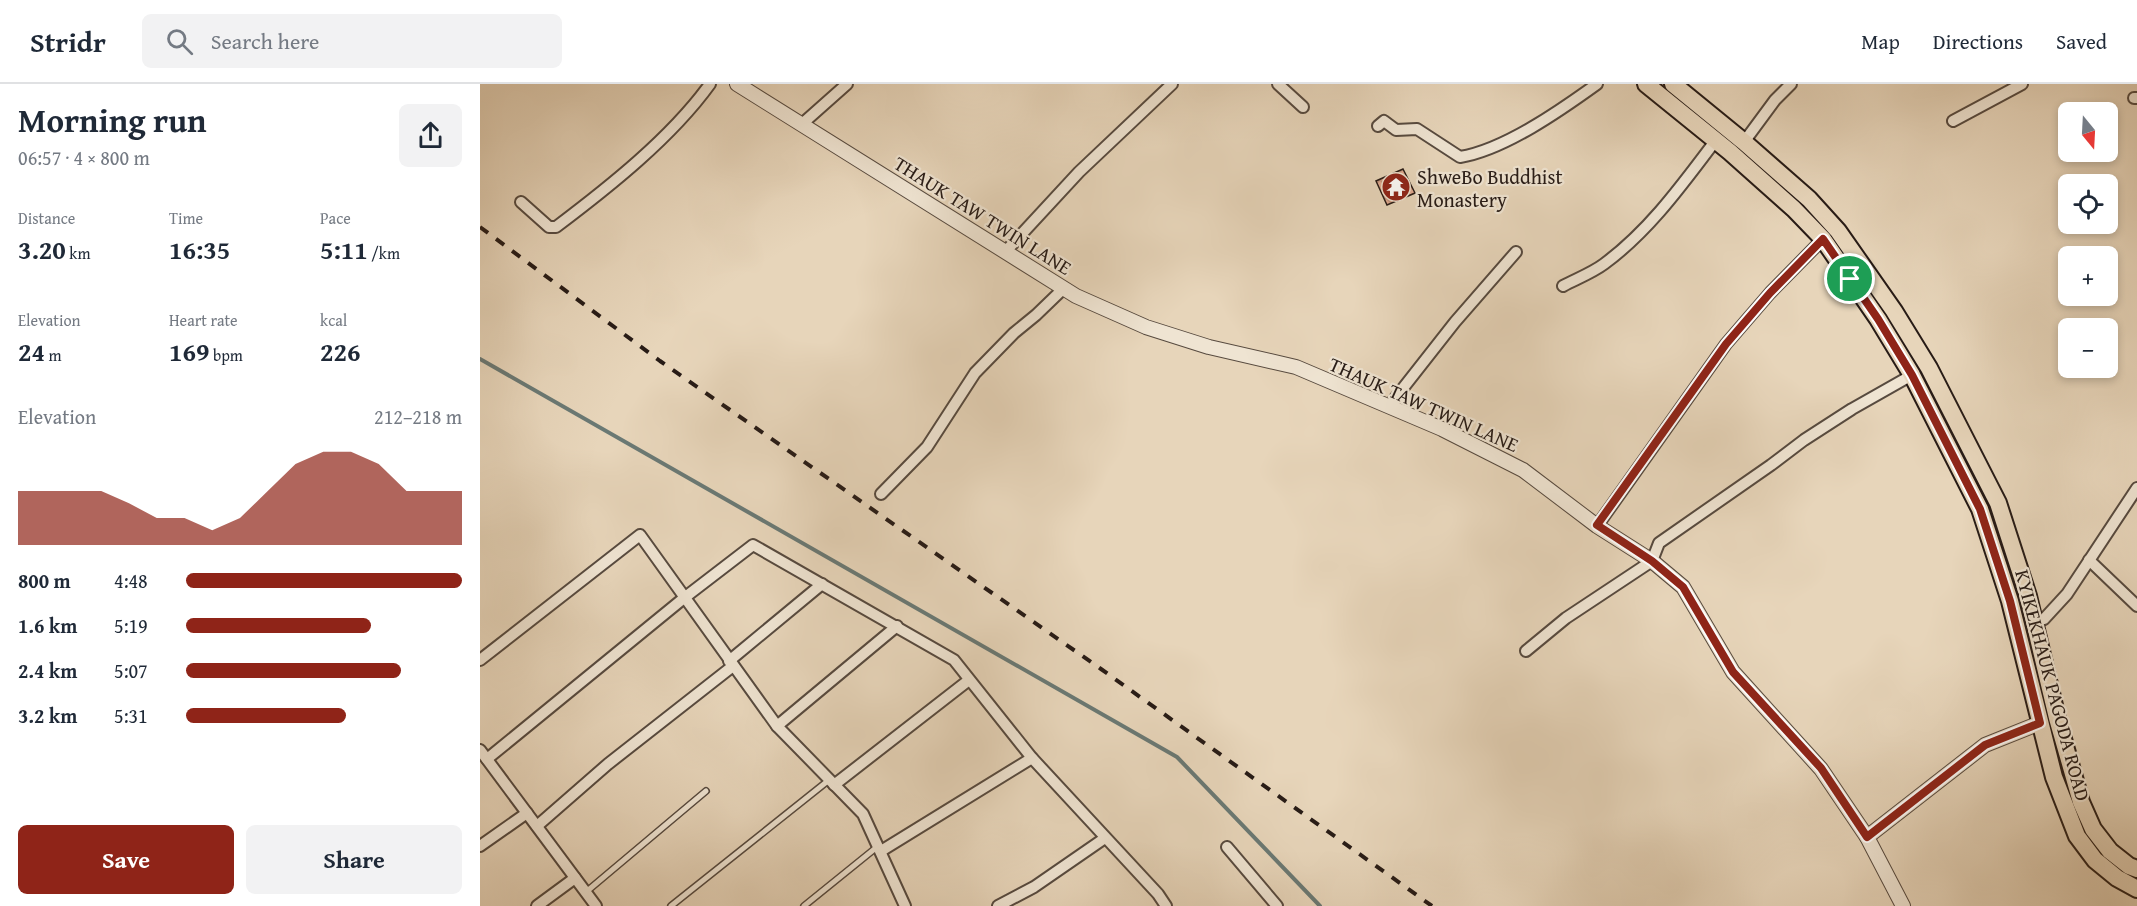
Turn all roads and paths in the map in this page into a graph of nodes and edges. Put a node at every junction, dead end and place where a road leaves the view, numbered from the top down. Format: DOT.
graph roads {
  1 [pos="710,84"];
  2 [pos="737,84"];
  3 [pos="847,84"];
  4 [pos="1172,84"];
  5 [pos="1278,84"];
  6 [pos="1597,84"];
  7 [pos="1646,84"];
  8 [pos="1672,84"];
  9 [pos="1791,84"];
  10 [pos="2022,84"];
  11 [pos="1303,107"];
  12 [pos="1953,121"];
  13 [pos="802,124"];
  14 [pos="1378,126"];
  15 [pos="1716,140"];
  16 [pos="1744,142"];
  17 [pos="521,202"];
  18 [pos="1823,239"];
  19 [pos="1006,251"];
  20 [pos="1516,252"];
  21 [pos="1563,286"];
  22 [pos="1064,288"];
  23 [pos="1912,375"];
  24 [pos="1389,406"];
  25 [pos="2137,488"];
  26 [pos="881,494"];
  27 [pos="1597,525"];
  28 [pos="2089,560"];
  29 [pos="1652,561"];
  30 [pos="822,584"];
  31 [pos="684,598"];
  32 [pos="2137,606"];
  33 [pos="2035,623"];
  34 [pos="897,626"];
  35 [pos="1526,651"];
  36 [pos="480,660"];
  37 [pos="731,663"];
  38 [pos="969,680"];
  39 [pos="2040,723"];
  40 [pos="777,726"];
  41 [pos="482,753"];
  42 [pos="1032,758"];
  43 [pos="832,782"];
  44 [pos="706,791"];
  45 [pos="527,813"];
  46 [pos="537,826"];
  47 [pos="1867,837"];
  48 [pos="1105,838"];
  49 [pos="480,846"];
  50 [pos="1227,847"];
  51 [pos="880,848"];
  52 [pos="2137,869"];
  53 [pos="575,878"];
  54 [pos="2137,889"];
  55 [pos="585,892"];
  56 [pos="537,906"];
  57 [pos="596,906"];
  58 [pos="671,906"];
  59 [pos="804,906"];
  60 [pos="905,906"];
  61 [pos="998,906"];
  62 [pos="1166,906"];
  63 [pos="1277,906"];
  64 [pos="1903,906"];
  1 -- 17 [label="street"];
  2 -- 13 [label="street, THAUK TAW TWIN LANE"];
  3 -- 13 [label="street"];
  4 -- 19 [label="street"];
  5 -- 11 [label="street"];
  6 -- 14 [label="street"];
  7 -- 15 [label="main road, KYIKEKHAUK PAGODA ROAD"];
  8 -- 16 [label="main road, KYIKEKHAUK PAGODA ROAD"];
  9 -- 16 [label="street"];
  10 -- 12 [label="street"];
  13 -- 19 [label="street, THAUK TAW TWIN LANE"];
  15 -- 18 [label="main road, KYIKEKHAUK PAGODA ROAD"];
  15 -- 21 [label="street"];
  16 -- 33 [label="main road, KYIKEKHAUK PAGODA ROAD"];
  18 -- 23 [label="main road, KYIKEKHAUK PAGODA ROAD"];
  18 -- 27 [label="street"];
  19 -- 22 [label="street, THAUK TAW TWIN LANE"];
  20 -- 24 [label="street"];
  22 -- 24 [label="street, THAUK TAW TWIN LANE"];
  22 -- 26 [label="street"];
  23 -- 29 [label="street"];
  23 -- 39 [label="main road, KYIKEKHAUK PAGODA ROAD"];
  24 -- 27 [label="street, THAUK TAW TWIN LANE"];
  25 -- 28 [label="street"];
  27 -- 29 [label="street, THAUK TAW TWIN LANE"];
  28 -- 32 [label="street"];
  28 -- 33 [label="street"];
  29 -- 35 [label="street"];
  29 -- 47 [label="street, THAUK TAW TWIN LANE"];
  30 -- 31 [label="street"];
  30 -- 34 [label="street"];
  30 -- 37 [label="street"];
  31 -- 36 [label="street"];
  31 -- 37 [label="street"];
  31 -- 41 [label="street"];
  33 -- 52 [label="main road, KYIKEKHAUK PAGODA ROAD"];
  34 -- 38 [label="street"];
  34 -- 40 [label="street"];
  37 -- 40 [label="street"];
  37 -- 46 [label="street"];
  38 -- 42 [label="street"];
  38 -- 43 [label="street"];
  39 -- 47 [label="street"];
  39 -- 54 [label="main road, KYIKEKHAUK PAGODA ROAD"];
  40 -- 43 [label="street"];
  41 -- 45 [label="street"];
  42 -- 48 [label="street"];
  42 -- 51 [label="street"];
  43 -- 51 [label="street"];
  43 -- 58 [label="lane"];
  44 -- 55 [label="lane"];
  45 -- 46 [label="street"];
  45 -- 49 [label="street"];
  46 -- 53 [label="street"];
  47 -- 64 [label="street, THAUK TAW TWIN LANE"];
  48 -- 61 [label="street"];
  48 -- 62 [label="street"];
  50 -- 63 [label="street"];
  51 -- 59 [label="lane"];
  51 -- 60 [label="street"];
  53 -- 55 [label="street"];
  53 -- 56 [label="street"];
  55 -- 57 [label="street"];
}
